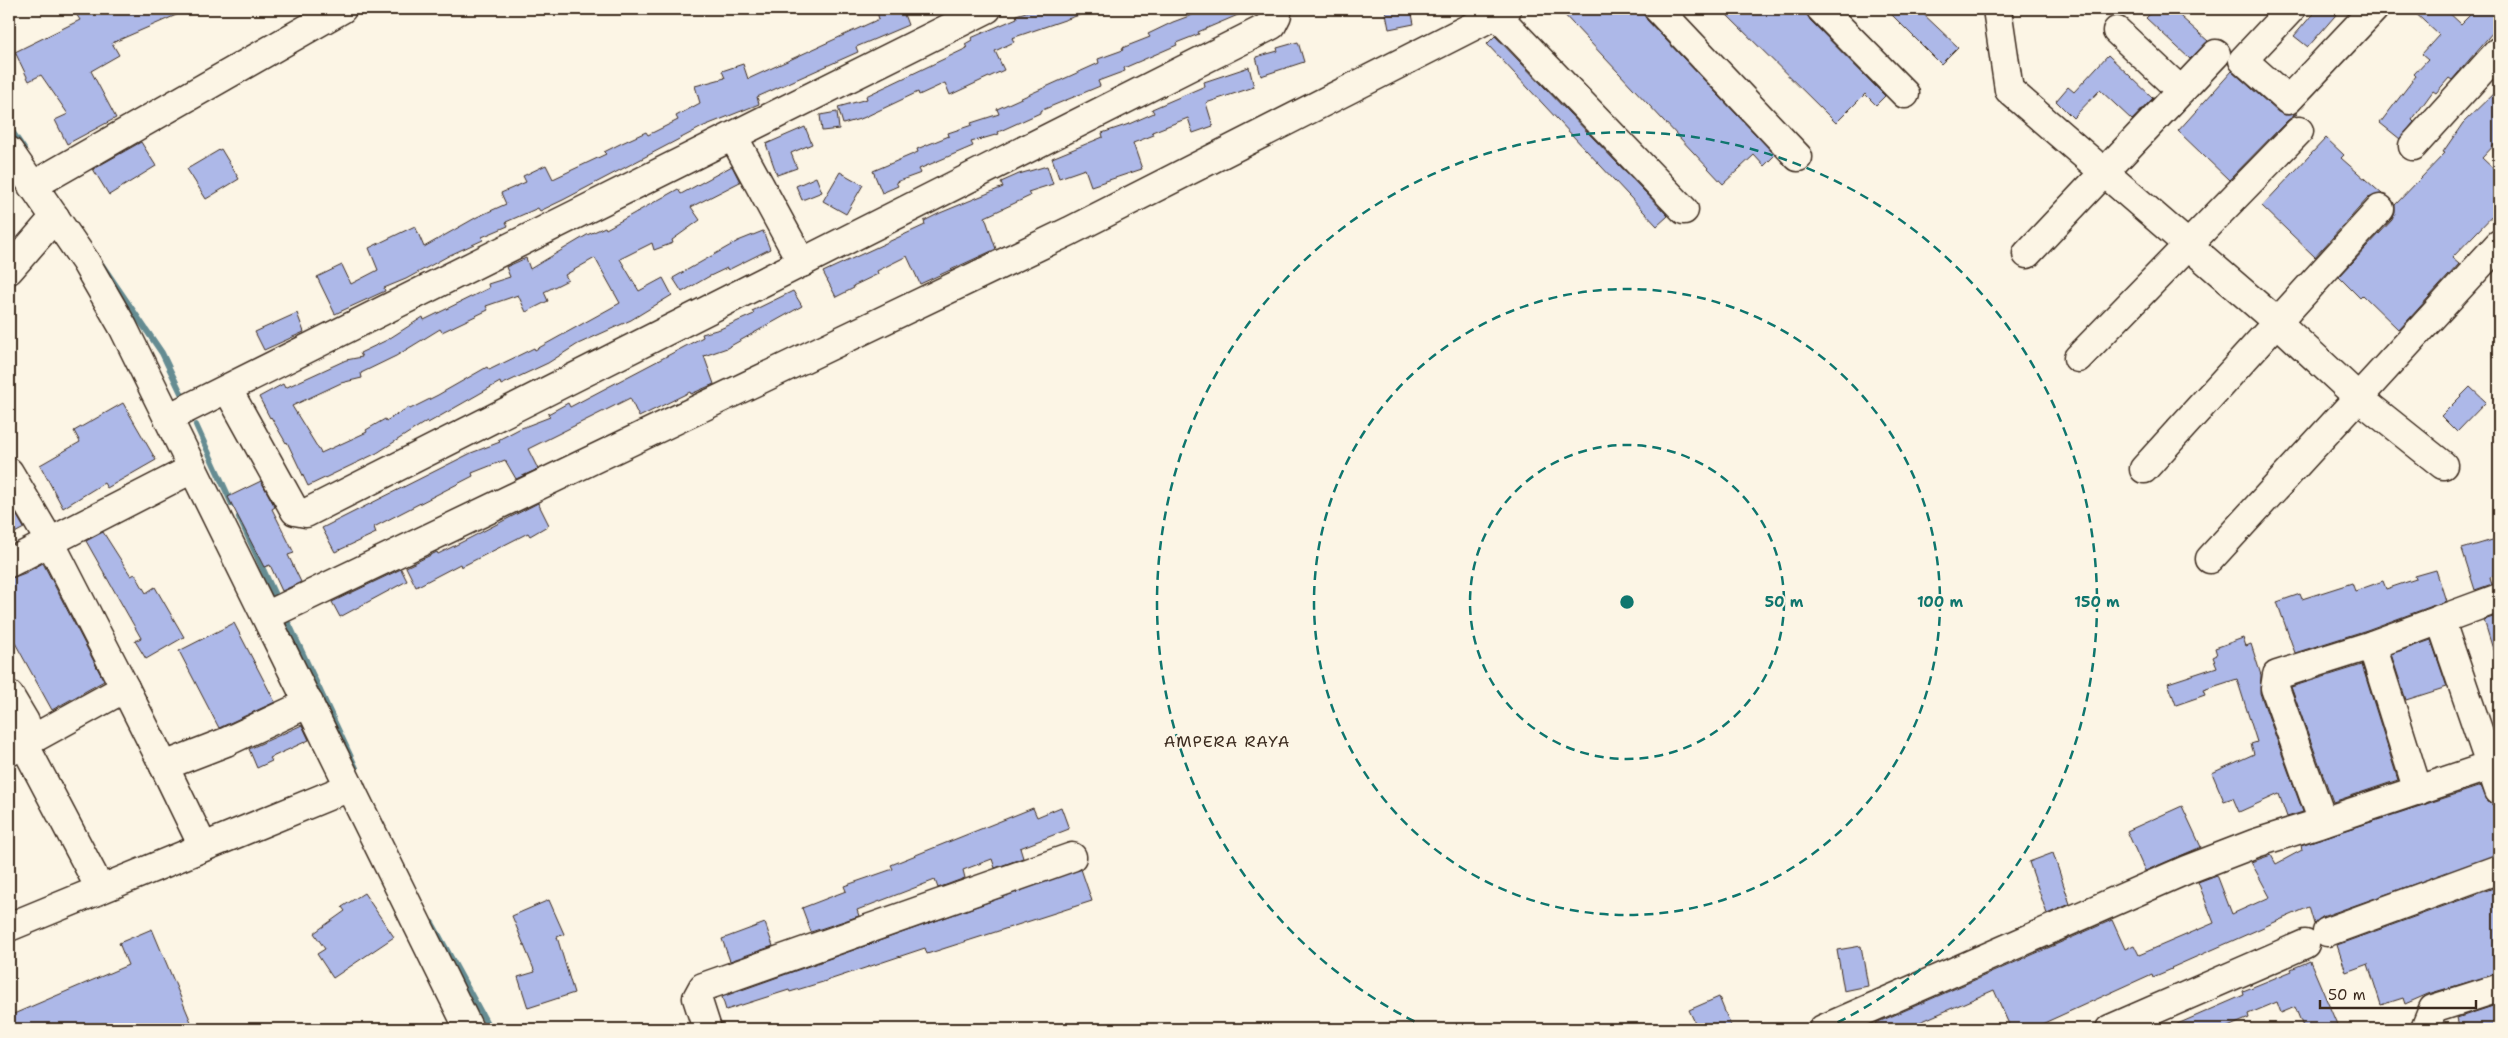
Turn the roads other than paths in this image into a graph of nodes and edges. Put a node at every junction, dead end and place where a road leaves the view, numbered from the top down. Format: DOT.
graph roads {
  1 [pos="342,9"];
  2 [pos="987,9"];
  3 [pos="1276,9"];
  4 [pos="1658,9"];
  5 [pos="1821,9"];
  6 [pos="1997,9"];
  7 [pos="2291,9"];
  8 [pos="2374,9"];
  9 [pos="1498,11"];
  10 [pos="2117,31"];
  11 [pos="2499,51"];
  12 [pos="2216,54"];
  13 [pos="2181,91"];
  14 [pos="1905,94"];
  15 [pos="2299,131"];
  16 [pos="733,136"];
  17 [pos="2413,146"];
  18 [pos="9,151"];
  19 [pos="1798,157"];
  20 [pos="2104,173"];
  21 [pos="32,186"];
  22 [pos="2380,209"];
  23 [pos="1684,210"];
  24 [pos="55,217"];
  25 [pos="2499,244"];
  26 [pos="2189,246"];
  27 [pos="2026,254"];
  28 [pos="802,263"];
  29 [pos="9,270"];
  30 [pos="2277,322"];
  31 [pos="2078,358"];
  32 [pos="228,390"];
  33 [pos="2359,398"];
  34 [pos="168,418"];
  35 [pos="2443,465"];
  36 [pos="192,469"];
  37 [pos="2144,469"];
  38 [pos="9,472"];
  39 [pos="49,540"];
  40 [pos="2210,559"];
  41 [pos="9,563"];
  42 [pos="2499,598"];
  43 [pos="266,616"];
  44 [pos="2440,619"];
  45 [pos="2372,645"];
  46 [pos="125,688"];
  47 [pos="9,695"];
  48 [pos="309,703"];
  49 [pos="19,739"];
  50 [pos="164,766"];
  51 [pos="2496,774"];
  52 [pos="350,787"];
  53 [pos="2418,791"];
  54 [pos="2323,822"];
  55 [pos="198,836"];
  56 [pos="1072,857"];
  57 [pos="2499,869"];
  58 [pos="93,875"];
  59 [pos="9,927"];
  60 [pos="2499,988"];
  61 [pos="468,1029"];
  62 [pos="707,1029"];
  63 [pos="1824,1029"];
  64 [pos="2110,1029"];
  65 [pos="2425,1029"];
  1 -- 21 [label="street"];
  2 -- 16 [label="street"];
  3 -- 28 [label="street"];
  4 -- 19 [label="street"];
  5 -- 14 [label="street"];
  6 -- 20 [label="street"];
  7 -- 8 [label="street"];
  9 -- 23 [label="street"];
  9 -- 43 [label="street"];
  10 -- 13 [label="street"];
  11 -- 17 [label="street"];
  12 -- 13 [label="street"];
  13 -- 20 [label="street"];
  15 -- 26 [label="street"];
  16 -- 28 [label="street"];
  16 -- 32 [label="street"];
  18 -- 21 [label="street"];
  20 -- 26 [label="street"];
  20 -- 27 [label="street"];
  21 -- 24 [label="street"];
  22 -- 30 [label="street"];
  24 -- 29 [label="street"];
  24 -- 34 [label="street"];
  25 -- 33 [label="street"];
  26 -- 30 [label="street"];
  26 -- 31 [label="street"];
  28 -- 32 [label="street"];
  30 -- 33 [label="street"];
  30 -- 37 [label="street"];
  32 -- 34 [label="street"];
  33 -- 35 [label="street"];
  33 -- 40 [label="street"];
  34 -- 36 [label="street"];
  36 -- 39 [label="street"];
  36 -- 43 [label="street"];
  38 -- 39 [label="street"];
  39 -- 41 [label="street"];
  39 -- 46 [label="street"];
  42 -- 44 [label="street"];
  43 -- 48 [label="street"];
  44 -- 45 [label="street"];
  44 -- 51 [label="street"];
  45 -- 53 [label="street"];
  45 -- 54 [label="street"];
  46 -- 49 [label="street"];
  46 -- 50 [label="street"];
  47 -- 49 [label="street"];
  48 -- 50 [label="street"];
  48 -- 52 [label="street"];
  49 -- 58 [label="street"];
  50 -- 55 [label="street"];
  51 -- 53 [label="street"];
  52 -- 59 [label="street"];
  52 -- 61 [label="street"];
  53 -- 54 [label="street"];
  54 -- 63 [label="street"];
  56 -- 62 [label="street"];
  57 -- 64 [label="street"];
  60 -- 65 [label="street"];
}
